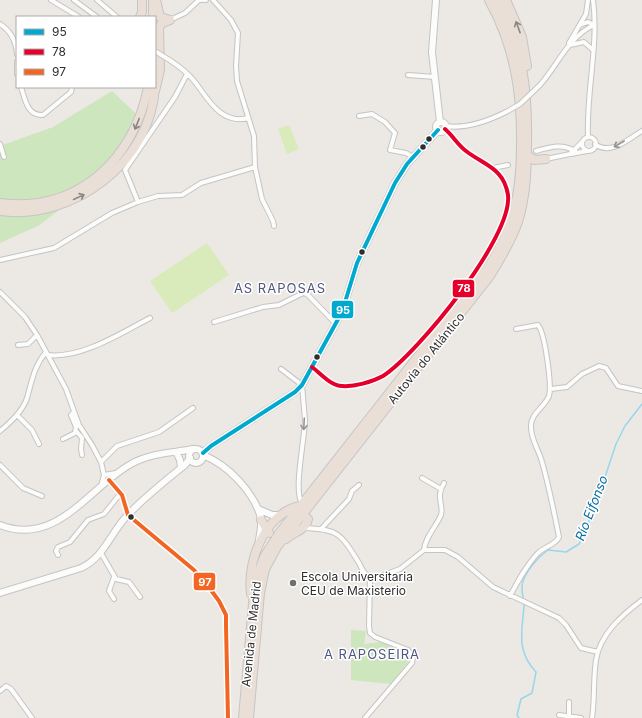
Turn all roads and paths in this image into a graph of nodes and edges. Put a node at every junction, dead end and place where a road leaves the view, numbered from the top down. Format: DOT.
graph roads {
  1 [pos="51,0"];
  2 [pos="74,0"];
  3 [pos="97,0"];
  4 [pos="142,0"];
  5 [pos="146,0"];
  6 [pos="154,0"];
  7 [pos="199,0"];
  8 [pos="206,0"];
  9 [pos="213,0"];
  10 [pos="436,0"];
  11 [pos="489,0"];
  12 [pos="497,0"];
  13 [pos="506,0"];
  14 [pos="588,0"];
  15 [pos="593,0"];
  16 [pos="88,15"];
  17 [pos="77,16"];
  18 [pos="116,16"];
  19 [pos="140,16"];
  20 [pos="147,16"];
  21 [pos="153,16"];
  22 [pos="170,20"];
  23 [pos="0,24"];
  24 [pos="580,25"];
  25 [pos="594,25"];
  26 [pos="16,44"];
  27 [pos="568,46"];
  28 [pos="593,50"];
  29 [pos="156,52"];
  30 [pos="187,74"];
  31 [pos="408,75"];
  32 [pos="435,77"];
  33 [pos="525,79"];
  34 [pos="156,80"];
  35 [pos="21,88"];
  36 [pos="72,88"];
  37 [pos="152,88"];
  38 [pos="153,88"];
  39 [pos="359,116"];
  40 [pos="248,118"];
  41 [pos="443,129"];
  42 [pos="642,131"];
  43 [pos="588,137"];
  44 [pos="582,142"];
  45 [pos="0,144"];
  46 [pos="595,144"];
  47 [pos="588,150"];
  48 [pos="536,151"];
  49 [pos="575,151"];
  50 [pos="570,154"];
  51 [pos="527,155"];
  52 [pos="4,157"];
  53 [pos="413,157"];
  54 [pos="546,159"];
  55 [pos="508,165"];
  56 [pos="255,167"];
  57 [pos="493,168"];
  58 [pos="138,202"];
  59 [pos="0,203"];
  60 [pos="0,211"];
  61 [pos="274,226"];
  62 [pos="0,260"];
  63 [pos="0,292"];
  64 [pos="150,318"];
  65 [pos="214,322"];
  66 [pos="336,324"];
  67 [pos="516,329"];
  68 [pos="38,335"];
  69 [pos="18,344"];
  70 [pos="47,354"];
  71 [pos="312,367"];
  72 [pos="281,370"];
  73 [pos="302,386"];
  74 [pos="551,389"];
  75 [pos="642,391"];
  76 [pos="194,408"];
  77 [pos="74,412"];
  78 [pos="17,415"];
  79 [pos="0,431"];
  80 [pos="76,431"];
  81 [pos="63,439"];
  82 [pos="39,444"];
  83 [pos="203,451"];
  84 [pos="175,453"];
  85 [pos="82,454"];
  86 [pos="193,460"];
  87 [pos="101,462"];
  88 [pos="0,465"];
  89 [pos="219,465"];
  90 [pos="183,467"];
  91 [pos="118,472"];
  92 [pos="104,475"];
  93 [pos="422,478"];
  94 [pos="109,480"];
  95 [pos="444,484"];
  96 [pos="359,485"];
  97 [pos="100,488"];
  98 [pos="441,489"];
  99 [pos="120,494"];
  100 [pos="42,496"];
  101 [pos="301,505"];
  102 [pos="258,509"];
  103 [pos="128,514"];
  104 [pos="282,515"];
  105 [pos="301,515"];
  106 [pos="261,520"];
  107 [pos="0,525"];
  108 [pos="304,528"];
  109 [pos="320,528"];
  110 [pos="266,529"];
  111 [pos="295,532"];
  112 [pos="281,536"];
  113 [pos="259,540"];
  114 [pos="277,547"];
  115 [pos="424,550"];
  116 [pos="101,553"];
  117 [pos="58,555"];
  118 [pos="114,577"];
  119 [pos="370,577"];
  120 [pos="0,593"];
  121 [pos="510,596"];
  122 [pos="140,597"];
  123 [pos="114,599"];
  124 [pos="642,600"];
  125 [pos="252,605"];
  126 [pos="598,652"];
  127 [pos="0,691"];
  128 [pos="569,702"];
  129 [pos="559,715"];
  130 [pos="569,716"];
  131 [pos="32,718"];
  132 [pos="228,718"];
  133 [pos="243,718"];
  134 [pos="249,718"];
  135 [pos="365,718"];
  136 [pos="582,718"];
  137 [pos="592,718"];
  1 -- 17 [label="street"];
  2 -- 16 [label="street"];
  3 -- 18 [label="street"];
  4 -- 19 [label="highway"];
  5 -- 20 [label="highway"];
  6 -- 21 [label="highway"];
  6 -- 22 [label="highway"];
  7 -- 8 [label="street"];
  7 -- 22 [label="street"];
  9 -- 40 [label="street"];
  10 -- 32 [label="street"];
  11 -- 101 [label="highway, Autovía do Atlántico"];
  12 -- 33 [label="highway, Autovía do Atlántico"];
  33 -- 13 [label="highway, one-way"];
  14 -- 24 [label="street"];
  15 -- 25 [label="street"];
  22 -- 34 [label="highway"];
  23 -- 26 [label="street"];
  24 -- 25 [label="street"];
  24 -- 27 [label="street"];
  25 -- 27 [label="street"];
  25 -- 28 [label="street"];
  27 -- 28 [label="street"];
  27 -- 41 [label="street, bridge"];
  28 -- 43 [label="street"];
  29 -- 30 [label="street, bridge"];
  30 -- 40 [label="street"];
  30 -- 58 [label="street"];
  31 -- 32 [label="street"];
  32 -- 41 [label="street"];
  33 -- 51 [label="highway, Autovía do Atlántico"];
  35 -- 36 [label="street"];
  37 -- 59 [label="highway, one-way"];
  60 -- 38 [label="highway, one-way"];
  39 -- 53 [label="street"];
  40 -- 56 [label="street"];
  41 -- 53 [label="street"];
  41 -- 57 [label="street"];
  42 -- 46 [label="street, one-way"];
  43 -- 44 [label="street"];
  43 -- 46 [label="street"];
  44 -- 47 [label="street"];
  44 -- 49 [label="street"];
  45 -- 52 [label="street"];
  46 -- 47 [label="street"];
  47 -- 50 [label="street"];
  48 -- 49 [label="street"];
  49 -- 50 [label="street"];
  50 -- 54 [label="street"];
  51 -- 54 [label="highway"];
  51 -- 105 [label="highway, Autovía do Atlántico"];
  53 -- 66 [label="street"];
  55 -- 57 [label="street"];
  56 -- 58 [label="street"];
  56 -- 61 [label="street"];
  57 -- 71 [label="street"];
  58 -- 62 [label="street"];
  63 -- 68 [label="street"];
  64 -- 70 [label="street"];
  65 -- 66 [label="street"];
  66 -- 71 [label="street"];
  67 -- 74 [label="street"];
  68 -- 69 [label="street"];
  68 -- 70 [label="street"];
  70 -- 77 [label="street"];
  70 -- 78 [label="street"];
  71 -- 73 [label="street"];
  72 -- 73 [label="street"];
  73 -- 83 [label="street"];
  73 -- 101 [label="street, one-way"];
  74 -- 75 [label="street"];
  74 -- 121 [label="street"];
  76 -- 87 [label="street"];
  77 -- 80 [label="street"];
  77 -- 87 [label="street"];
  78 -- 79 [label="street"];
  78 -- 82 [label="street"];
  80 -- 81 [label="street"];
  80 -- 85 [label="street"];
  83 -- 84 [label="street"];
  83 -- 86 [label="street"];
  83 -- 86 [label="street"];
  83 -- 89 [label="street"];
  84 -- 86 [label="street"];
  84 -- 90 [label="street"];
  84 -- 91 [label="street"];
  86 -- 89 [label="street"];
  86 -- 90 [label="street"];
  87 -- 92 [label="street"];
  88 -- 100 [label="street"];
  89 -- 102 [label="street"];
  90 -- 103 [label="street"];
  91 -- 92 [label="street"];
  91 -- 94 [label="street"];
  92 -- 97 [label="street"];
  93 -- 98 [label="street"];
  94 -- 97 [label="street"];
  94 -- 99 [label="street"];
  95 -- 98 [label="street"];
  96 -- 109 [label="street"];
  97 -- 107 [label="street"];
  98 -- 115 [label="street"];
  99 -- 103 [label="street"];
  99 -- 117 [label="street"];
  101 -- 104 [label="highway"];
  101 -- 105 [label="highway, Autovía do Atlántico"];
  102 -- 104 [label="street"];
  102 -- 106 [label="street"];
  103 -- 116 [label="street"];
  103 -- 132 [label="street"];
  104 -- 105 [label="highway"];
  104 -- 110 [label="highway"];
  105 -- 108 [label="highway"];
  105 -- 109 [label="street"];
  105 -- 112 [label="highway, Avenida de Madrid"];
  106 -- 110 [label="highway"];
  106 -- 113 [label="street"];
  108 -- 109 [label="street"];
  108 -- 111 [label="highway"];
  109 -- 119 [label="street"];
  110 -- 112 [label="highway"];
  110 -- 113 [label="highway"];
  111 -- 112 [label="highway"];
  111 -- 114 [label="highway"];
  112 -- 114 [label="highway, Avenida de Madrid"];
  112 -- 125 [label="highway, Avenida de Madrid"];
  113 -- 125 [label="highway"];
  114 -- 134 [label="highway, Avenida de Madrid"];
  115 -- 119 [label="street"];
  115 -- 121 [label="street"];
  116 -- 118 [label="street"];
  116 -- 120 [label="street"];
  118 -- 122 [label="street"];
  118 -- 123 [label="street"];
  119 -- 135 [label="street"];
  121 -- 126 [label="street"];
  124 -- 126 [label="street"];
  125 -- 133 [label="highway, Avenida de Madrid"];
  126 -- 137 [label="street"];
  127 -- 131 [label="street"];
  128 -- 130 [label="street"];
  129 -- 130 [label="street"];
  130 -- 136 [label="street"];
}
